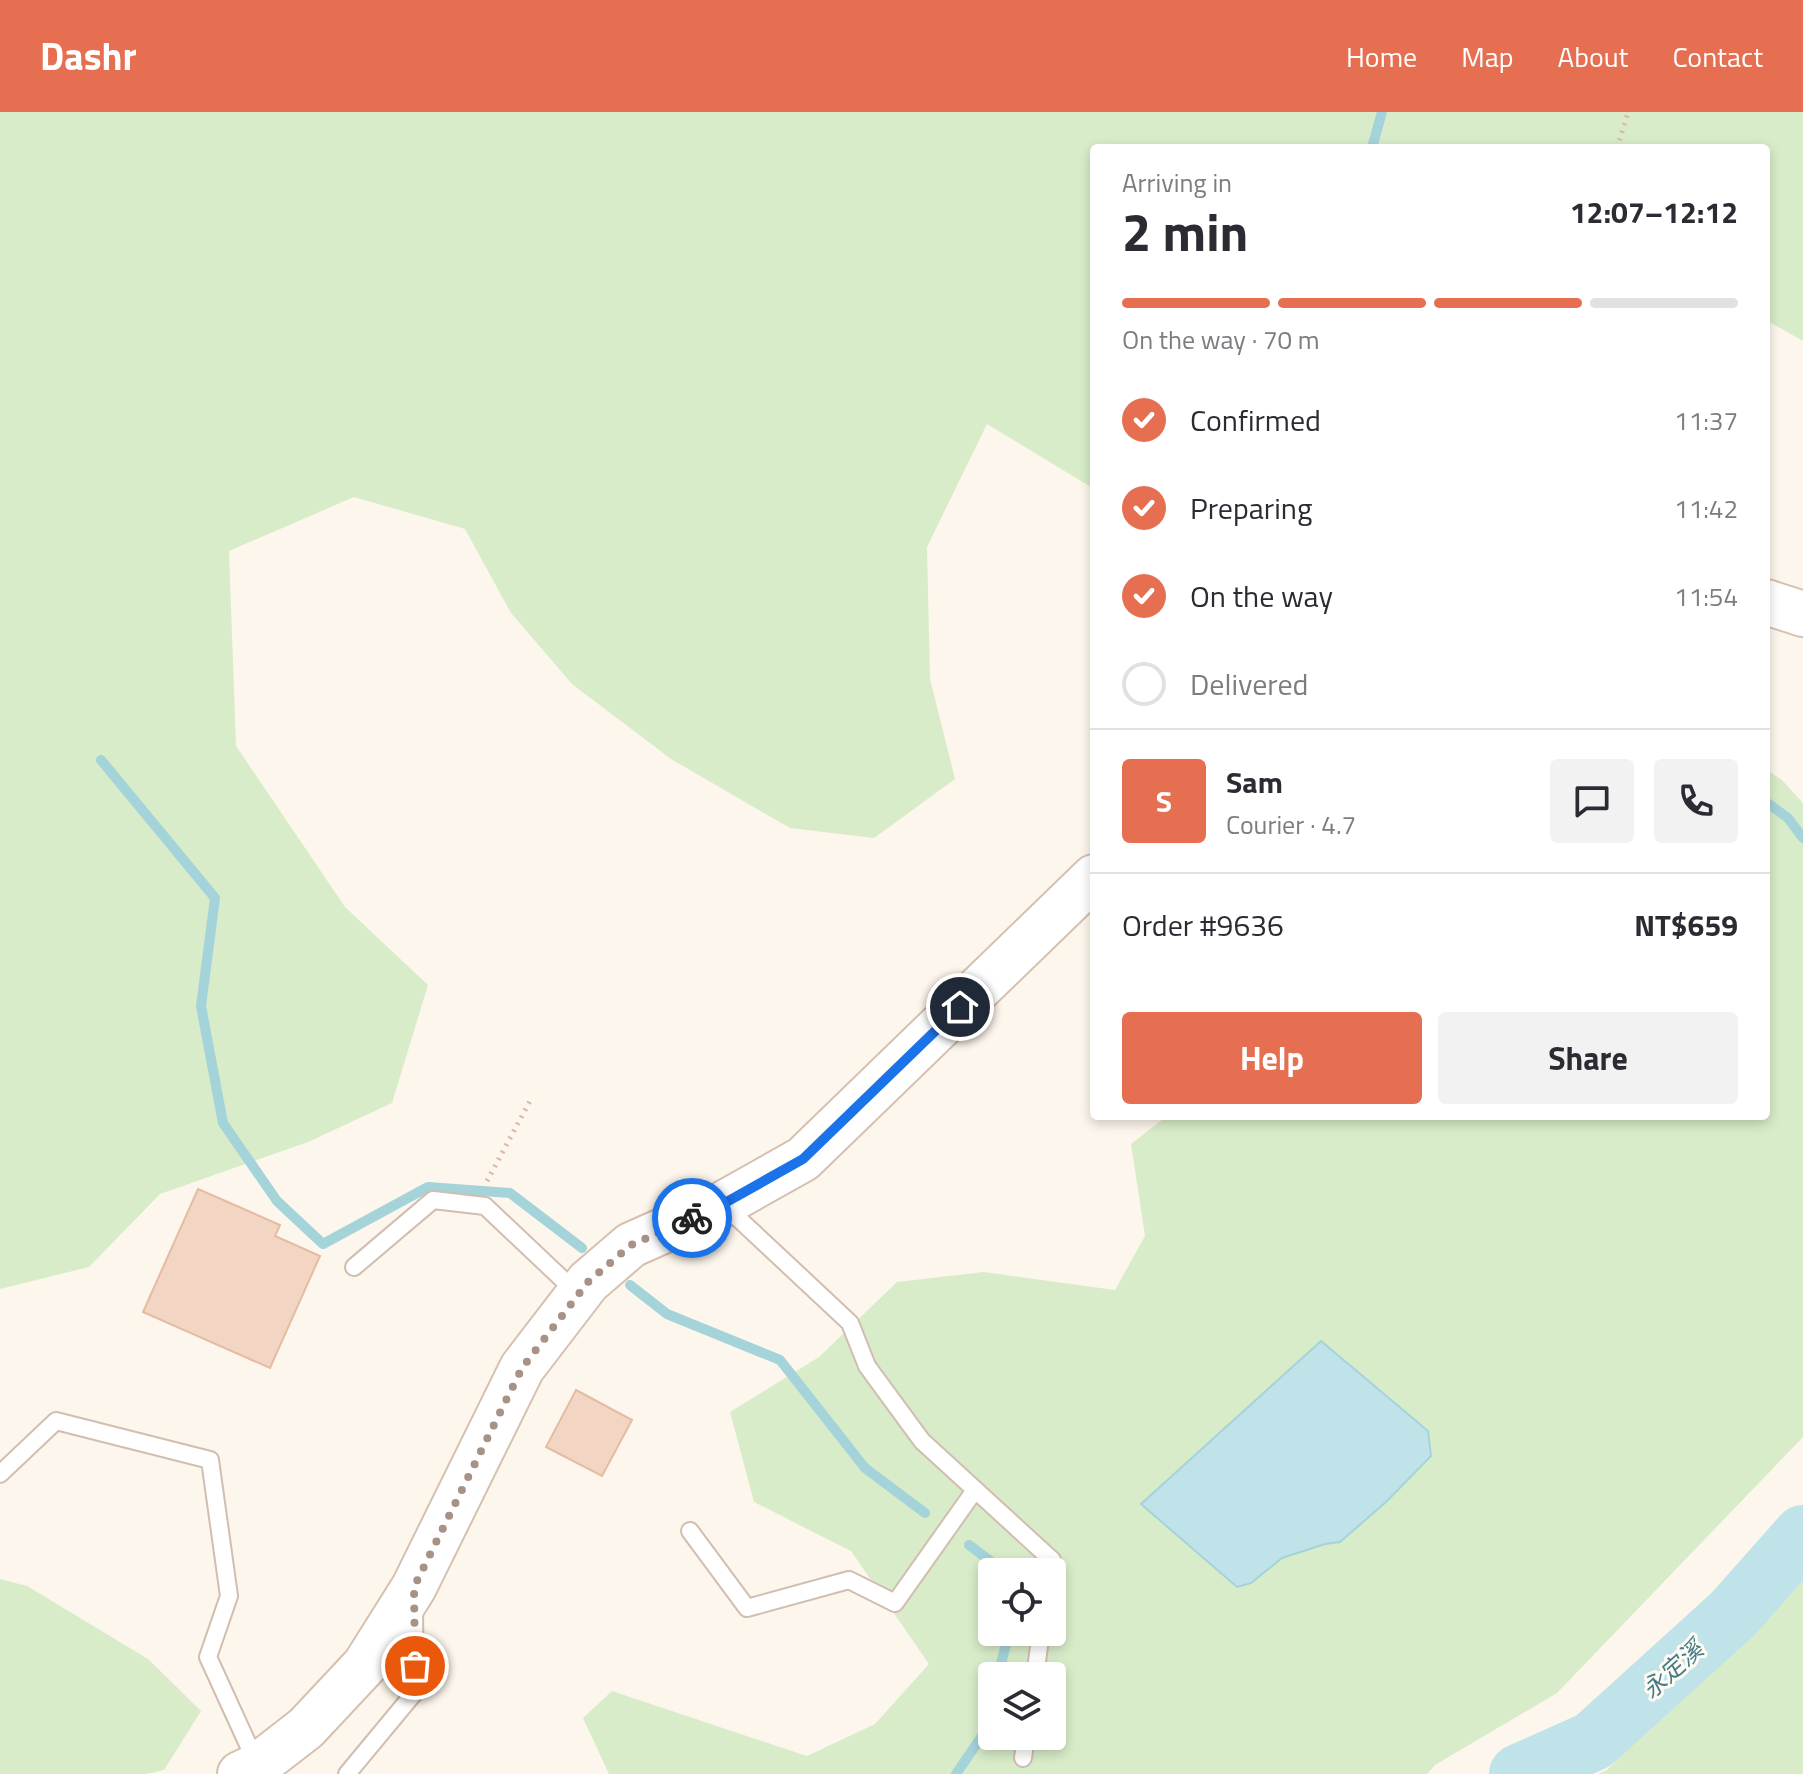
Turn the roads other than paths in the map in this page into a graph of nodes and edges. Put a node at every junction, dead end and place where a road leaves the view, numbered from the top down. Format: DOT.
graph roads {
  1 [pos="1770,603"];
  2 [pos="1803,614"];
  3 [pos="1090,881"];
  4 [pos="723,1204"];
  5 [pos="354,1267"];
  6 [pos="579,1296"];
  7 [pos="0,1474"];
  8 [pos="975,1490"];
  9 [pos="690,1531"];
  10 [pos="1050,1558"];
  11 [pos="414,1587"];
  12 [pos="1024,1750"];
  13 [pos="1023,1758"];
  14 [pos="249,1770"];
  15 [pos="347,1774"];
  1 -- 2 [label="main road"];
  3 -- 4 [label="main road"];
  4 -- 6 [label="main road"];
  4 -- 8 [label="lane"];
  5 -- 6 [label="lane"];
  6 -- 11 [label="main road"];
  7 -- 14 [label="lane"];
  8 -- 9 [label="lane"];
  8 -- 10 [label="lane"];
  11 -- 14 [label="main road"];
  11 -- 15 [label="lane"];
  12 -- 13 [label="lane"];
}
